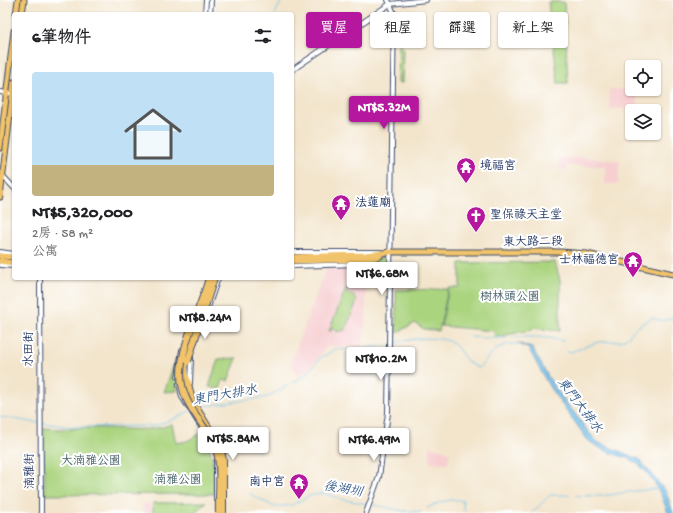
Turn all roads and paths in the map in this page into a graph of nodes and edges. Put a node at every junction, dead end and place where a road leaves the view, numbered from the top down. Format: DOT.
graph roads {
  1 [pos="18,0"];
  2 [pos="24,0"];
  3 [pos="206,0"];
  4 [pos="211,0"];
  5 [pos="426,0"];
  6 [pos="389,2"];
  7 [pos="16,12"];
  8 [pos="22,12"];
  9 [pos="206,12"];
  10 [pos="210,12"];
  11 [pos="12,46"];
  12 [pos="294,69"];
  13 [pos="0,92"];
  14 [pos="6,93"];
  15 [pos="12,94"];
  16 [pos="12,102"];
  17 [pos="0,148"];
  18 [pos="3,176"];
  19 [pos="12,186"];
  20 [pos="0,197"];
  21 [pos="0,252"];
  22 [pos="294,252"];
  23 [pos="390,252"];
  24 [pos="12,254"];
  25 [pos="0,256"];
  26 [pos="294,256"];
  27 [pos="12,257"];
  28 [pos="294,261"];
  29 [pos="0,262"];
  30 [pos="12,263"];
  31 [pos="0,265"];
  32 [pos="12,266"];
  33 [pos="294,266"];
  34 [pos="673,274"];
  35 [pos="40,280"];
  36 [pos="207,280"];
  37 [pos="207,280"];
  38 [pos="213,280"];
  39 [pos="217,280"];
  40 [pos="196,310"];
  41 [pos="207,310"];
  42 [pos="198,323"];
  43 [pos="198,415"];
  44 [pos="41,428"];
  45 [pos="210,434"];
  46 [pos="225,505"];
  47 [pos="216,506"];
  48 [pos="41,513"];
  49 [pos="221,513"];
  50 [pos="366,513"];
  1 -- 7 [label="main road"];
  2 -- 8 [label="main road"];
  3 -- 9 [label="street"];
  4 -- 10 [label="street"];
  5 -- 6 [label="street"];
  6 -- 12 [label="street"];
  6 -- 23 [label="street"];
  11 -- 14 [label="main road"];
  13 -- 14 [label="street"];
  14 -- 15 [label="street"];
  14 -- 17 [label="main road"];
  16 -- 18 [label="main road"];
  18 -- 19 [label="street"];
  18 -- 20 [label="main road"];
  21 -- 24 [label="street"];
  22 -- 23 [label="street, 東大路二段"];
  23 -- 26 [label="main road, 東大路二段"];
  23 -- 28 [label="main road, 東大路二段"];
  23 -- 33 [label="street, 東大路二段"];
  23 -- 34 [label="main road, 東大路二段"];
  23 -- 50 [label="street"];
  25 -- 27 [label="main road"];
  29 -- 30 [label="main road"];
  31 -- 32 [label="street"];
  35 -- 44 [label="street, 水田街"];
  36 -- 40 [label="street"];
  37 -- 45 [label="highway, bridge"];
  38 -- 45 [label="highway, bridge"];
  39 -- 41 [label="street"];
  40 -- 42 [label="highway"];
  40 -- 43 [label="street, bridge"];
  41 -- 42 [label="highway"];
  41 -- 43 [label="street"];
  42 -- 45 [label="highway, bridge"];
  43 -- 45 [label="street"];
  43 -- 46 [label="street"];
  43 -- 47 [label="street"];
  44 -- 48 [label="street, 湳雅街"];
  45 -- 49 [label="highway, bridge"];
  46 -- 49 [label="highway"];
  47 -- 49 [label="highway"];
}
